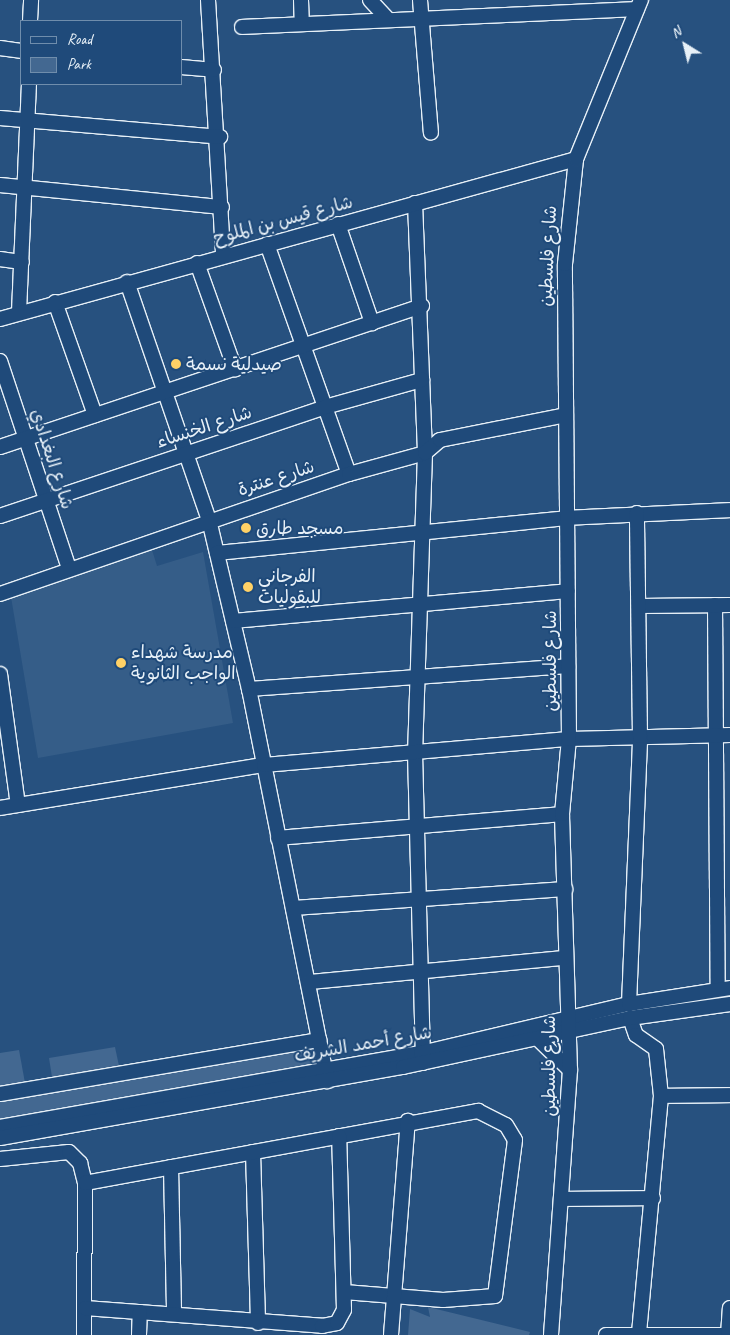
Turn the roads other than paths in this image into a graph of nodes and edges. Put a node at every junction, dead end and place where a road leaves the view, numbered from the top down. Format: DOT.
graph roads {
  1 [pos="31,0"];
  2 [pos="204,0"];
  3 [pos="208,0"];
  4 [pos="302,0"];
  5 [pos="370,0"];
  6 [pos="420,0"];
  7 [pos="639,4"];
  8 [pos="564,6"];
  9 [pos="422,17"];
  10 [pos="388,18"];
  11 [pos="30,20"];
  12 [pos="302,24"];
  13 [pos="242,27"];
  14 [pos="0,48"];
  15 [pos="20,51"];
  16 [pos="182,66"];
  17 [pos="214,70"];
  18 [pos="29,85"];
  19 [pos="0,118"];
  20 [pos="28,122"];
  21 [pos="432,133"];
  22 [pos="220,137"];
  23 [pos="576,159"];
  24 [pos="0,185"];
  25 [pos="25,188"];
  26 [pos="415,203"];
  27 [pos="222,207"];
  28 [pos="338,224"];
  29 [pos="267,244"];
  30 [pos="223,256"];
  31 [pos="0,259"];
  32 [pos="22,262"];
  33 [pos="197,263"];
  34 [pos="127,282"];
  35 [pos="55,302"];
  36 [pos="422,306"];
  37 [pos="19,312"];
  38 [pos="0,319"];
  39 [pos="372,323"];
  40 [pos="303,345"];
  41 [pos="0,361"];
  42 [pos="235,369"];
  43 [pos="422,380"];
  44 [pos="166,394"];
  45 [pos="325,406"];
  46 [pos="95,415"];
  47 [pos="566,415"];
  48 [pos="26,438"];
  49 [pos="0,448"];
  50 [pos="184,452"];
  51 [pos="425,453"];
  52 [pos="349,474"];
  53 [pos="46,500"];
  54 [pos="730,510"];
  55 [pos="638,513"];
  56 [pos="0,516"];
  57 [pos="566,518"];
  58 [pos="210,520"];
  59 [pos="424,532"];
  60 [pos="217,553"];
  61 [pos="69,568"];
  62 [pos="568,591"];
  63 [pos="0,594"];
  64 [pos="417,605"];
  65 [pos="715,605"];
  66 [pos="730,605"];
  67 [pos="640,606"];
  68 [pos="232,620"];
  69 [pos="568,666"];
  70 [pos="0,674"];
  71 [pos="416,678"];
  72 [pos="249,689"];
  73 [pos="724,735"];
  74 [pos="640,736"];
  75 [pos="569,739"];
  76 [pos="415,753"];
  77 [pos="264,764"];
  78 [pos="18,805"];
  79 [pos="0,808"];
  80 [pos="562,814"];
  81 [pos="417,826"];
  82 [pos="278,838"];
  83 [pos="565,889"];
  84 [pos="418,899"];
  85 [pos="293,908"];
  86 [pos="565,958"];
  87 [pos="421,970"];
  88 [pos="308,982"];
  89 [pos="724,988"];
  90 [pos="629,1004"];
  91 [pos="730,1004"];
  92 [pos="630,1018"];
  93 [pos="568,1025"];
  94 [pos="536,1038"];
  95 [pos="320,1040"];
  96 [pos="422,1058"];
  97 [pos="570,1070"];
  98 [pos="326,1075"];
  99 [pos="0,1094"];
  100 [pos="730,1094"];
  101 [pos="661,1096"];
  102 [pos="408,1121"];
  103 [pos="0,1127"];
  104 [pos="339,1136"];
  105 [pos="0,1138"];
  106 [pos="253,1152"];
  107 [pos="0,1159"];
  108 [pos="171,1167"];
  109 [pos="85,1183"];
  110 [pos="653,1198"];
  111 [pos="564,1199"];
  112 [pos="344,1292"];
  113 [pos="394,1297"];
  114 [pos="85,1308"];
  115 [pos="730,1308"];
  116 [pos="140,1312"];
  117 [pos="174,1314"];
  118 [pos="258,1323"];
  119 [pos="639,1334"];
  120 [pos="84,1335"];
  121 [pos="139,1335"];
  122 [pos="391,1335"];
  123 [pos="551,1335"];
  124 [pos="606,1335"];
  125 [pos="729,1335"];
  1 -- 11 [label="street"];
  2 -- 3 [label="street"];
  3 -- 17 [label="street"];
  4 -- 12 [label="street"];
  5 -- 10 [label="street"];
  6 -- 9 [label="street"];
  7 -- 8 [label="street"];
  7 -- 23 [label="street, شارع فلسطين"];
  8 -- 9 [label="street"];
  9 -- 10 [label="street"];
  9 -- 21 [label="street"];
  10 -- 12 [label="street"];
  12 -- 13 [label="street"];
  14 -- 15 [label="street"];
  16 -- 17 [label="street"];
  17 -- 22 [label="street"];
  18 -- 20 [label="street"];
  19 -- 20 [label="street"];
  20 -- 22 [label="street"];
  20 -- 25 [label="street"];
  22 -- 27 [label="street"];
  23 -- 26 [label="street, شارع قيس بن الملوح"];
  23 -- 47 [label="street, شارع فلسطين"];
  24 -- 25 [label="street"];
  25 -- 27 [label="street"];
  25 -- 32 [label="street"];
  26 -- 28 [label="street, شارع قيس بن الملوح"];
  26 -- 36 [label="street"];
  27 -- 30 [label="street"];
  28 -- 29 [label="street, شارع قيس بن الملوح"];
  28 -- 39 [label="street"];
  29 -- 30 [label="street, شارع قيس بن الملوح"];
  29 -- 40 [label="street"];
  30 -- 33 [label="street, شارع قيس بن الملوح"];
  31 -- 32 [label="street"];
  32 -- 37 [label="street"];
  33 -- 34 [label="street, شارع قيس بن الملوح"];
  33 -- 42 [label="street"];
  34 -- 35 [label="street, شارع قيس بن الملوح"];
  34 -- 44 [label="street"];
  35 -- 37 [label="street, شارع قيس بن الملوح"];
  35 -- 46 [label="street"];
  36 -- 39 [label="street"];
  36 -- 43 [label="street"];
  37 -- 38 [label="street, شارع قيس بن الملوح"];
  39 -- 40 [label="street"];
  40 -- 42 [label="street"];
  40 -- 45 [label="street"];
  41 -- 48 [label="street, شارع البغدادي"];
  42 -- 44 [label="street"];
  43 -- 45 [label="street, شارع الخنساء"];
  43 -- 51 [label="street"];
  44 -- 46 [label="street"];
  44 -- 50 [label="street"];
  45 -- 50 [label="street, شارع الخنساء"];
  45 -- 52 [label="street"];
  46 -- 48 [label="street"];
  47 -- 51 [label="street, شارع عنترة"];
  47 -- 57 [label="street, شارع فلسطين"];
  48 -- 49 [label="street"];
  48 -- 53 [label="street, شارع البغدادي"];
  50 -- 53 [label="street, شارع الخنساء"];
  50 -- 58 [label="street"];
  51 -- 52 [label="street, شارع عنترة"];
  51 -- 59 [label="street"];
  52 -- 58 [label="street, شارع عنترة"];
  53 -- 56 [label="street, شارع الخنساء"];
  53 -- 61 [label="street, شارع البغدادي"];
  54 -- 55 [label="street"];
  55 -- 57 [label="street"];
  55 -- 67 [label="street"];
  57 -- 59 [label="street"];
  57 -- 62 [label="street, شارع فلسطين"];
  58 -- 60 [label="street"];
  58 -- 61 [label="street, شارع عنترة"];
  59 -- 60 [label="street"];
  59 -- 64 [label="street"];
  60 -- 68 [label="street"];
  61 -- 63 [label="street, شارع عنترة"];
  62 -- 64 [label="street"];
  62 -- 69 [label="street, شارع فلسطين"];
  64 -- 68 [label="street"];
  64 -- 71 [label="street"];
  65 -- 66 [label="street"];
  65 -- 67 [label="street"];
  65 -- 73 [label="street"];
  67 -- 74 [label="street"];
  68 -- 72 [label="street"];
  69 -- 71 [label="street"];
  69 -- 75 [label="street, شارع فلسطين"];
  70 -- 78 [label="street"];
  71 -- 72 [label="street"];
  71 -- 76 [label="street"];
  72 -- 77 [label="street"];
  73 -- 74 [label="street"];
  73 -- 89 [label="street"];
  74 -- 75 [label="street"];
  74 -- 90 [label="street"];
  75 -- 76 [label="street"];
  75 -- 80 [label="street, شارع فلسطين"];
  76 -- 77 [label="street"];
  76 -- 81 [label="street"];
  77 -- 78 [label="street"];
  77 -- 82 [label="street"];
  78 -- 79 [label="street"];
  80 -- 81 [label="street"];
  80 -- 83 [label="street, شارع فلسطين"];
  81 -- 82 [label="street"];
  81 -- 84 [label="street"];
  82 -- 85 [label="street"];
  83 -- 84 [label="street"];
  83 -- 86 [label="street, شارع فلسطين"];
  84 -- 85 [label="street"];
  84 -- 87 [label="street"];
  85 -- 88 [label="street"];
  86 -- 87 [label="street"];
  86 -- 93 [label="street, شارع فلسطين"];
  87 -- 88 [label="street"];
  87 -- 96 [label="street"];
  88 -- 95 [label="street"];
  89 -- 90 [label="street, شارع أحمد الشريف"];
  90 -- 93 [label="street, شارع أحمد الشريف"];
  91 -- 92 [label="street, شارع أحمد الشريف"];
  92 -- 93 [label="street, شارع أحمد الشريف"];
  92 -- 101 [label="street"];
  93 -- 94 [label="street, شارع أحمد الشريف"];
  93 -- 96 [label="street, شارع أحمد الشريف"];
  93 -- 97 [label="street, شارع فلسطين"];
  94 -- 96 [label="street, شارع أحمد الشريف"];
  94 -- 97 [label="street"];
  95 -- 98 [label="street"];
  95 -- 99 [label="street"];
  96 -- 98 [label="street, شارع أحمد الشريف"];
  97 -- 111 [label="street, شارع فلسطين"];
  98 -- 103 [label="street, شارع أحمد الشريف"];
  98 -- 105 [label="street, شارع أحمد الشريف"];
  100 -- 101 [label="street"];
  101 -- 110 [label="street"];
  102 -- 104 [label="street"];
  102 -- 113 [label="street"];
  102 -- 113 [label="street"];
  104 -- 106 [label="street"];
  104 -- 112 [label="street"];
  106 -- 108 [label="street"];
  106 -- 118 [label="street"];
  107 -- 109 [label="street"];
  108 -- 109 [label="street"];
  108 -- 117 [label="street"];
  109 -- 114 [label="street"];
  110 -- 111 [label="street"];
  110 -- 119 [label="street"];
  111 -- 123 [label="street, شارع فلسطين"];
  112 -- 113 [label="street"];
  112 -- 118 [label="street"];
  113 -- 122 [label="street"];
  114 -- 116 [label="street"];
  114 -- 120 [label="street"];
  115 -- 125 [label="street"];
  116 -- 117 [label="street"];
  116 -- 121 [label="street"];
  117 -- 118 [label="street"];
  119 -- 124 [label="street"];
  119 -- 125 [label="street"];
}
